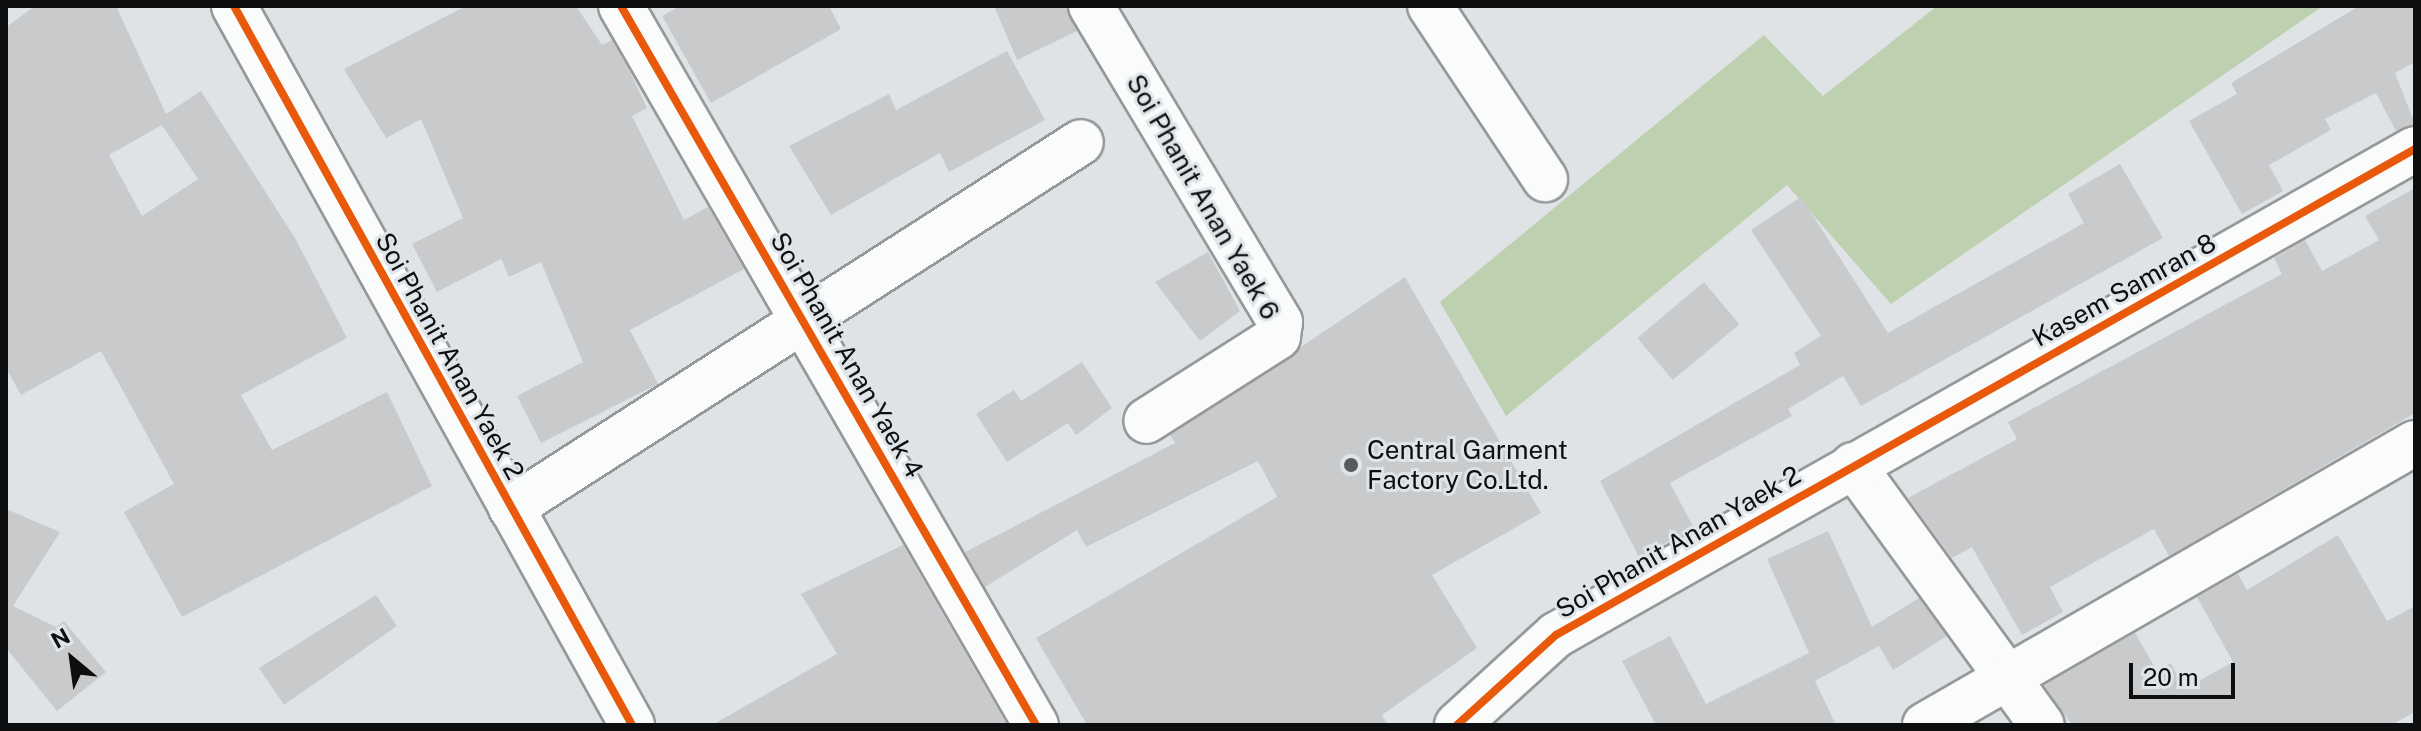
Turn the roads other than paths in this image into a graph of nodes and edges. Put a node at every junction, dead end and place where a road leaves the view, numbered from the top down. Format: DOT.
graph roads {
  1 [pos="234,6"];
  2 [pos="621,6"];
  3 [pos="1091,6"];
  4 [pos="1430,6"];
  5 [pos="1081,142"];
  6 [pos="2415,149"];
  7 [pos="1545,179"];
  8 [pos="802,315"];
  9 [pos="1146,421"];
  10 [pos="2415,443"];
  11 [pos="1853,465"];
  12 [pos="511,508"];
  13 [pos="2005,673"];
  14 [pos="632,725"];
  15 [pos="1036,725"];
  16 [pos="1457,725"];
  17 [pos="1925,725"];
  18 [pos="2042,725"];
  1 -- 12 [label="street, Soi Phanit Anan Yaek 2"];
  2 -- 8 [label="street, Soi Phanit Anan Yaek 4"];
  3 -- 9 [label="street, Soi Phanit Anan Yaek 6"];
  4 -- 7 [label="street"];
  5 -- 8 [label="street"];
  6 -- 11 [label="street, Kasem Samran 8"];
  8 -- 12 [label="street"];
  8 -- 15 [label="street, Soi Phanit Anan Yaek 4"];
  10 -- 13 [label="street"];
  11 -- 13 [label="street"];
  11 -- 16 [label="street, Soi Phanit Anan Yaek 2"];
  12 -- 14 [label="street, Soi Phanit Anan Yaek 2"];
  13 -- 17 [label="street"];
  13 -- 18 [label="street"];
}
